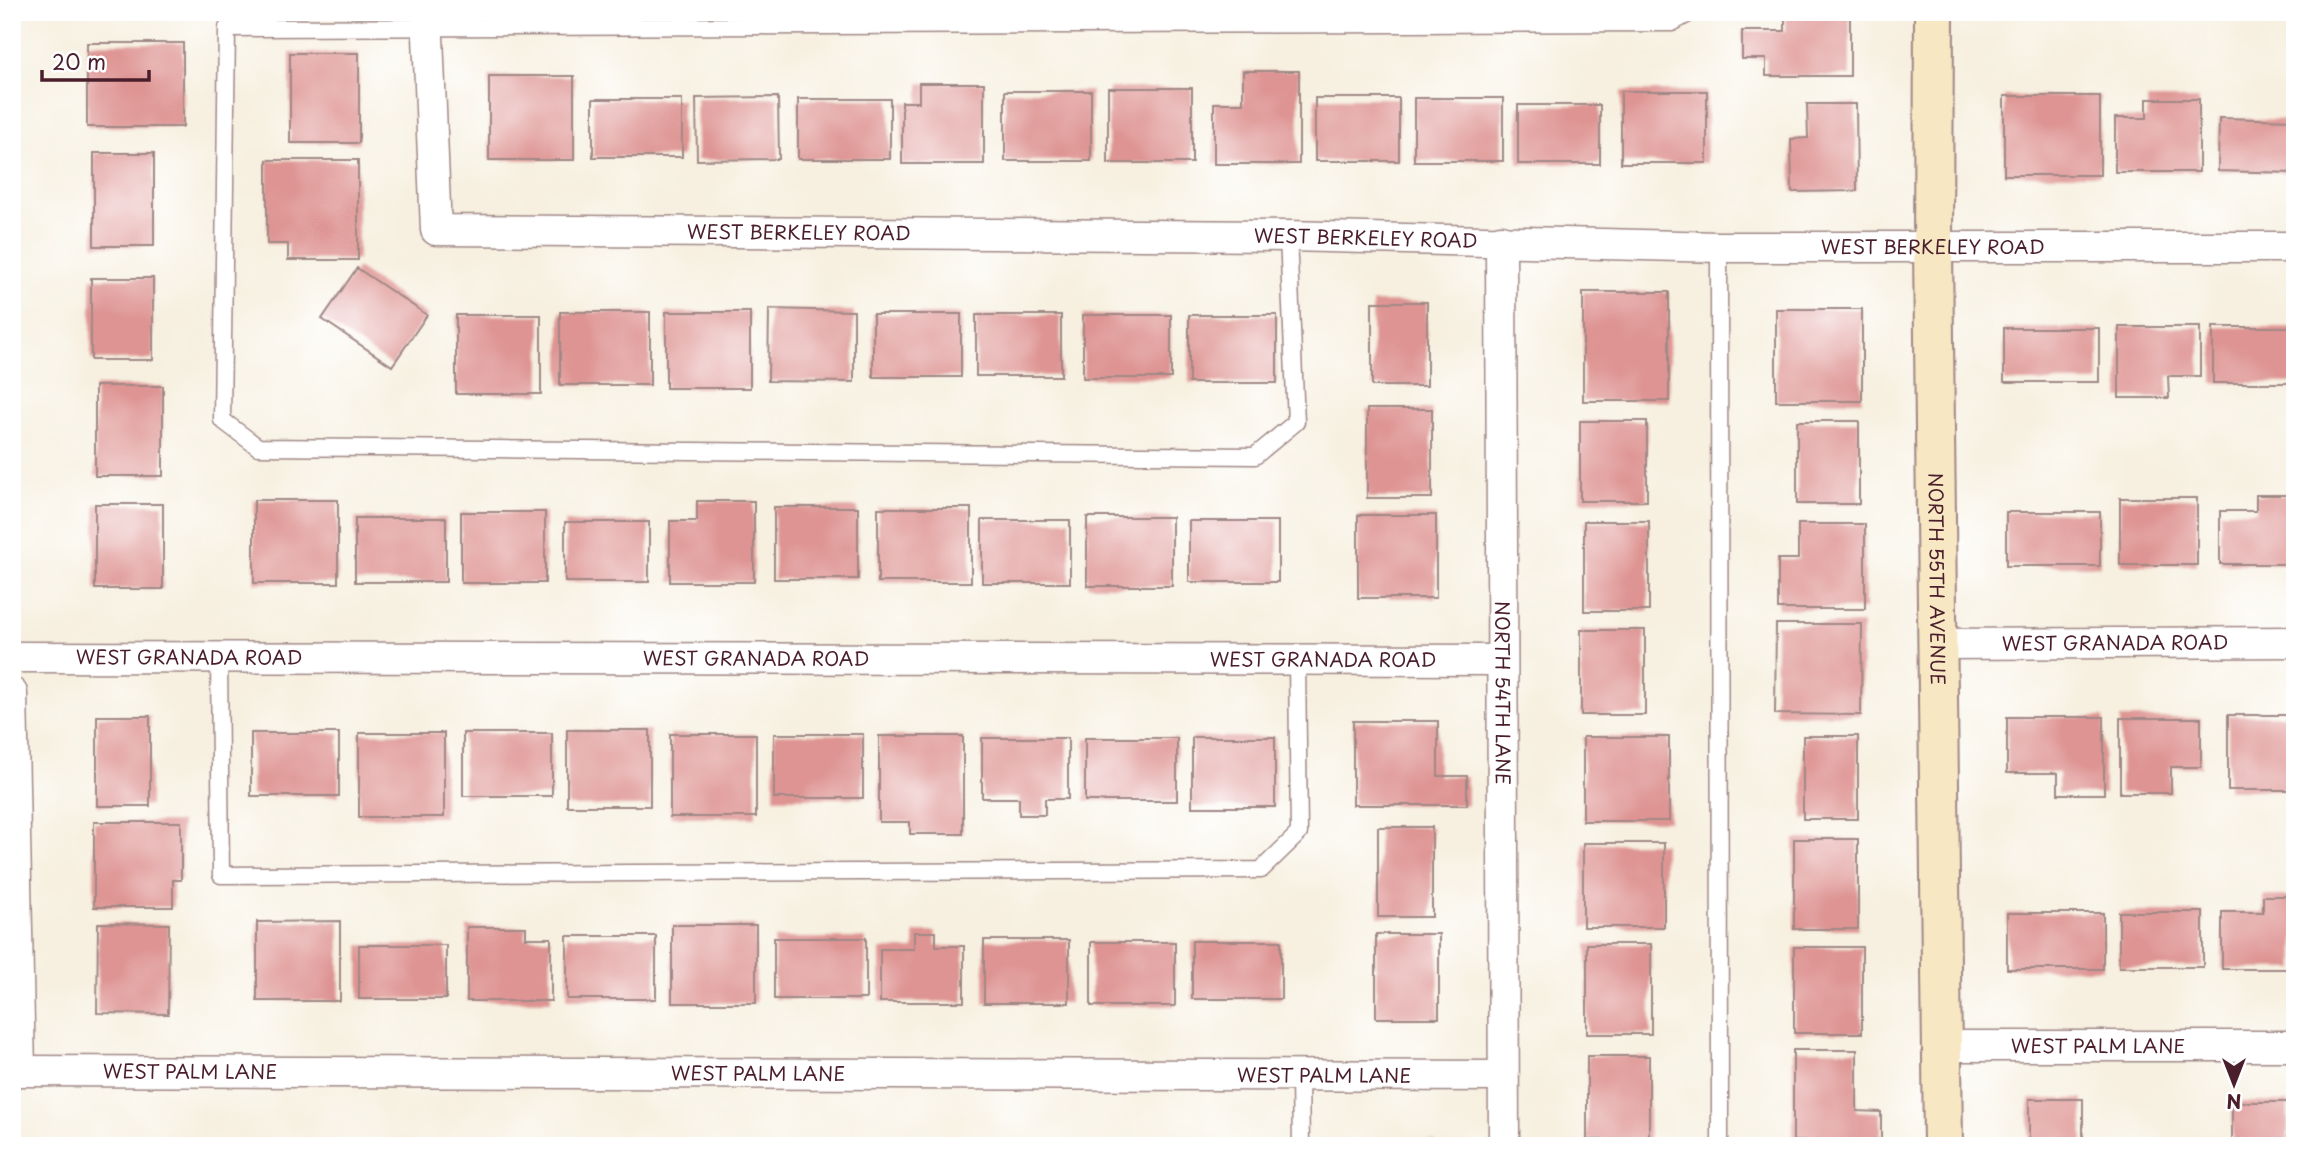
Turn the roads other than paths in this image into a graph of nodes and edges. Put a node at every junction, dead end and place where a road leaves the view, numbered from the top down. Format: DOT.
graph roads {
  1 [pos="1692,12"];
  2 [pos="1934,12"];
  3 [pos="427,19"];
  4 [pos="1288,236"];
  5 [pos="1501,240"];
  6 [pos="1718,247"];
  7 [pos="2295,247"];
  8 [pos="1933,249"];
  9 [pos="2295,642"];
  10 [pos="1937,644"];
  11 [pos="219,656"];
  12 [pos="12,657"];
  13 [pos="1297,660"];
  14 [pos="1501,660"];
  15 [pos="12,693"];
  16 [pos="1942,1046"];
  17 [pos="2295,1046"];
  18 [pos="16,1071"];
  19 [pos="1503,1076"];
  20 [pos="1300,1077"];
  21 [pos="1301,1146"];
  22 [pos="1504,1146"];
  23 [pos="1720,1146"];
  24 [pos="1943,1146"];
  1 -- 3 [label="lane"];
  2 -- 8 [label="street, NORTH 55TH AVENUE"];
  3 -- 4 [label="street, WEST BERKELEY ROAD"];
  3 -- 4 [label="lane"];
  4 -- 5 [label="street, WEST BERKELEY ROAD"];
  5 -- 6 [label="street, WEST BERKELEY ROAD"];
  5 -- 14 [label="street, NORTH 54TH LANE"];
  6 -- 8 [label="street, WEST BERKELEY ROAD"];
  6 -- 23 [label="lane"];
  7 -- 8 [label="street, WEST BERKELEY ROAD"];
  8 -- 10 [label="street, NORTH 55TH AVENUE"];
  9 -- 10 [label="street, WEST GRANADA ROAD"];
  10 -- 16 [label="street, NORTH 55TH AVENUE"];
  11 -- 12 [label="street, WEST GRANADA ROAD"];
  11 -- 13 [label="street, WEST GRANADA ROAD"];
  11 -- 13 [label="lane"];
  13 -- 14 [label="street, WEST GRANADA ROAD"];
  14 -- 19 [label="street, NORTH 54TH LANE"];
  15 -- 18 [label="street"];
  16 -- 17 [label="street, WEST PALM LANE"];
  16 -- 24 [label="street, NORTH 55TH AVENUE"];
  18 -- 20 [label="street, WEST PALM LANE"];
  19 -- 20 [label="street, WEST PALM LANE"];
  19 -- 22 [label="street, NORTH 54TH LANE"];
  20 -- 21 [label="lane"];
}
